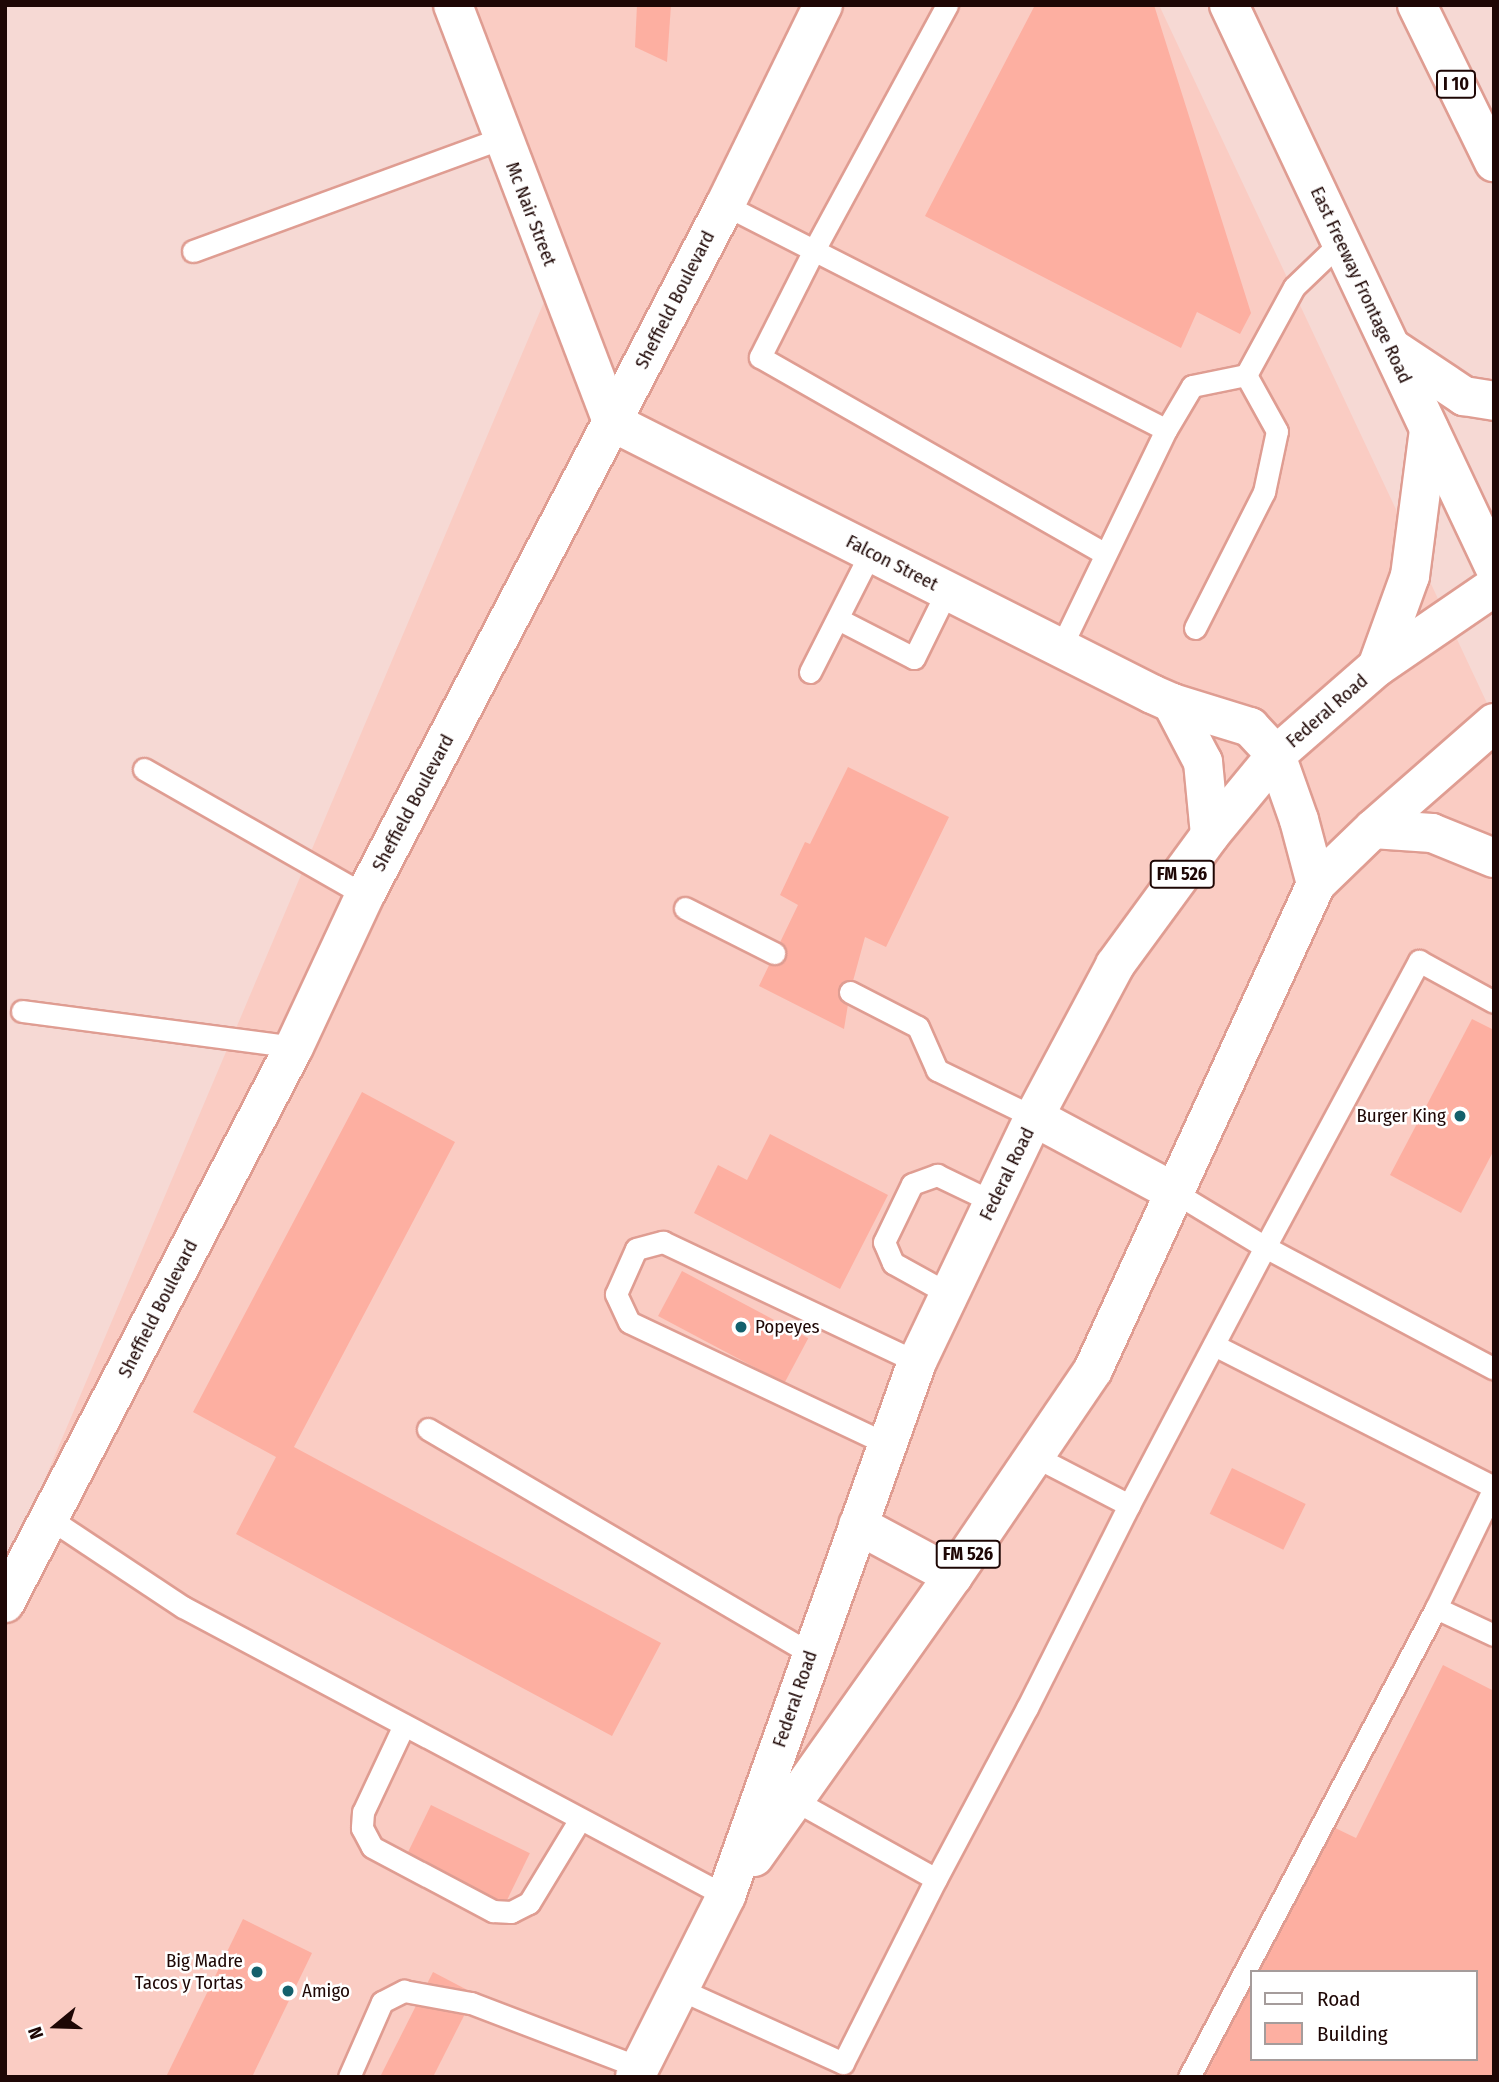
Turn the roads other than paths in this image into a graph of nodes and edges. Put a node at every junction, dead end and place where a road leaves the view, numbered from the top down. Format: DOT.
graph roads {
  1 [pos="453,5"];
  2 [pos="823,5"];
  3 [pos="947,5"];
  4 [pos="1229,5"];
  5 [pos="1418,5"];
  6 [pos="502,138"];
  7 [pos="1494,162"];
  8 [pos="725,205"];
  9 [pos="1341,242"];
  10 [pos="814,250"];
  11 [pos="193,251"];
  12 [pos="1390,347"];
  13 [pos="1246,375"];
  14 [pos="1494,401"];
  15 [pos="612,422"];
  16 [pos="1429,429"];
  17 [pos="1166,430"];
  18 [pos="871,552"];
  19 [pos="1105,554"];
  20 [pos="1494,566"];
  21 [pos="1494,587"];
  22 [pos="947,591"];
  23 [pos="838,619"];
  24 [pos="1195,628"];
  25 [pos="1061,647"];
  26 [pos="1377,667"];
  27 [pos="810,672"];
  28 [pos="1172,703"];
  29 [pos="1494,723"];
  30 [pos="1276,755"];
  31 [pos="144,769"];
  32 [pos="1373,829"];
  33 [pos="1210,835"];
  34 [pos="1494,858"];
  35 [pos="1316,884"];
  36 [pos="365,895"];
  37 [pos="685,908"];
  38 [pos="775,953"];
  39 [pos="850,992"];
  40 [pos="1494,1002"];
  41 [pos="22,1011"];
  42 [pos="294,1047"];
  43 [pos="1034,1117"];
  44 [pos="1174,1192"];
  45 [pos="993,1202"];
  46 [pos="1265,1247"];
  47 [pos="949,1294"];
  48 [pos="1214,1345"];
  49 [pos="916,1362"];
  50 [pos="1494,1369"];
  51 [pos="428,1429"];
  52 [pos="887,1444"];
  53 [pos="1034,1456"];
  54 [pos="1494,1488"];
  55 [pos="1129,1505"];
  56 [pos="49,1518"];
  57 [pos="858,1525"];
  58 [pos="953,1576"];
  59 [pos="5,1603"];
  60 [pos="1436,1608"];
  61 [pos="1494,1635"];
  62 [pos="811,1654"];
  63 [pos="404,1725"];
  64 [pos="794,1800"];
  65 [pos="580,1819"];
  66 [pos="936,1879"];
  67 [pos="726,1896"];
  68 [pos="679,1989"];
  69 [pos="840,2070"];
  70 [pos="637,2072"];
  71 [pos="349,2077"];
  72 [pos="1189,2077"];
  1 -- 6 [label="main road, Mc Nair Street"];
  2 -- 8 [label="main road, Sheffield Boulevard"];
  3 -- 10 [label="lane"];
  4 -- 9 [label="main road, East Freeway Frontage Road"];
  5 -- 7 [label="main road, I 10"];
  6 -- 11 [label="lane"];
  6 -- 15 [label="main road, Mc Nair Street"];
  8 -- 10 [label="lane"];
  8 -- 15 [label="main road, Sheffield Boulevard"];
  9 -- 12 [label="main road, East Freeway Frontage Road"];
  9 -- 13 [label="lane"];
  10 -- 17 [label="lane"];
  10 -- 19 [label="lane"];
  12 -- 14 [label="main road"];
  12 -- 16 [label="main road, East Freeway Frontage Road"];
  13 -- 17 [label="lane"];
  13 -- 24 [label="lane"];
  15 -- 18 [label="main road, Falcon Street"];
  15 -- 36 [label="main road, Sheffield Boulevard"];
  16 -- 20 [label="main road, East Freeway Frontage Road"];
  16 -- 26 [label="main road"];
  17 -- 19 [label="lane"];
  18 -- 22 [label="main road, Falcon Street"];
  18 -- 23 [label="lane"];
  19 -- 25 [label="lane"];
  21 -- 26 [label="main road, Federal Road / FM 526"];
  22 -- 23 [label="lane"];
  22 -- 25 [label="main road, Falcon Street"];
  23 -- 27 [label="lane"];
  25 -- 28 [label="main road, Falcon Street"];
  26 -- 30 [label="main road, Federal Road / FM 526"];
  28 -- 30 [label="main road, Falcon Street"];
  28 -- 33 [label="main road"];
  29 -- 32 [label="main road, Federal Road / FM 526"];
  30 -- 33 [label="main road, Federal Road / FM 526"];
  30 -- 35 [label="main road"];
  31 -- 36 [label="lane"];
  32 -- 34 [label="main road"];
  32 -- 35 [label="main road, Federal Road / FM 526"];
  33 -- 43 [label="main road, Federal Road / FM 526"];
  35 -- 44 [label="main road, Federal Road / FM 526"];
  36 -- 42 [label="main road, Sheffield Boulevard"];
  37 -- 38 [label="lane"];
  39 -- 43 [label="lane"];
  40 -- 46 [label="lane"];
  41 -- 42 [label="lane"];
  42 -- 56 [label="main road, Sheffield Boulevard"];
  43 -- 44 [label="main road"];
  43 -- 45 [label="main road, Federal Road / FM 526"];
  44 -- 46 [label="lane"];
  44 -- 53 [label="main road, Federal Road / FM 526"];
  45 -- 47 [label="main road, Federal Road / FM 526"];
  45 -- 47 [label="lane"];
  46 -- 48 [label="lane"];
  46 -- 50 [label="lane"];
  47 -- 49 [label="main road, Federal Road / FM 526"];
  48 -- 54 [label="lane"];
  48 -- 55 [label="lane"];
  49 -- 52 [label="main road, Federal Road / FM 526"];
  49 -- 52 [label="lane"];
  51 -- 62 [label="lane"];
  52 -- 57 [label="main road, Federal Road / FM 526"];
  53 -- 55 [label="lane"];
  53 -- 58 [label="main road, Federal Road / FM 526"];
  54 -- 60 [label="lane"];
  55 -- 66 [label="lane"];
  56 -- 59 [label="main road, Sheffield Boulevard"];
  56 -- 63 [label="lane"];
  57 -- 58 [label="main road"];
  57 -- 62 [label="main road, Federal Road / FM 526"];
  58 -- 64 [label="main road, Federal Road / FM 526"];
  60 -- 61 [label="lane"];
  60 -- 72 [label="lane"];
  62 -- 67 [label="main road, Federal Road / FM 526"];
  63 -- 65 [label="lane"];
  63 -- 65 [label="lane"];
  64 -- 66 [label="lane"];
  64 -- 67 [label="main road, Federal Road / FM 526"];
  65 -- 67 [label="lane"];
  66 -- 69 [label="lane"];
  67 -- 68 [label="main road, Federal Road / FM 526"];
  68 -- 69 [label="lane"];
  68 -- 70 [label="main road, Federal Road / FM 526"];
  70 -- 71 [label="lane"];
}
